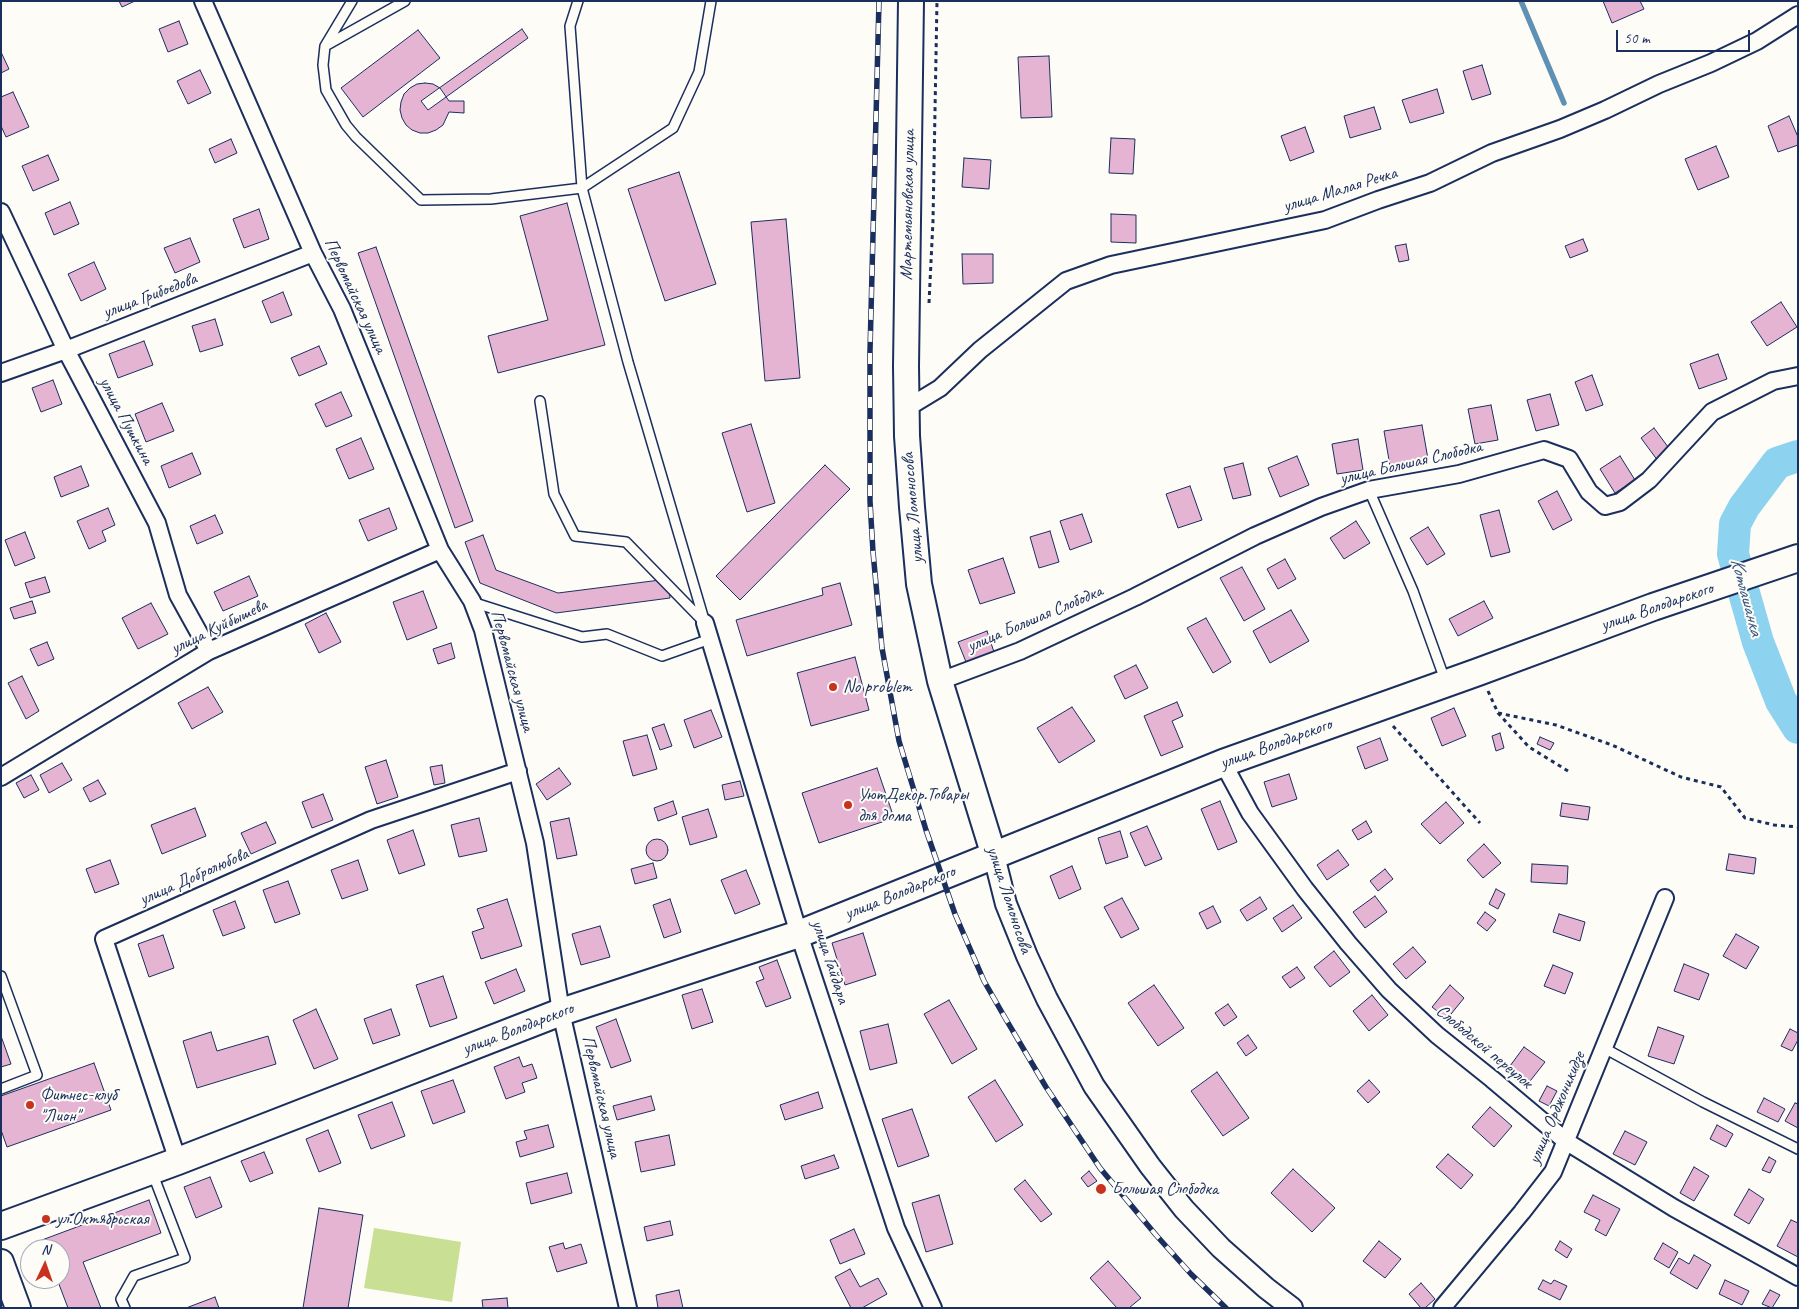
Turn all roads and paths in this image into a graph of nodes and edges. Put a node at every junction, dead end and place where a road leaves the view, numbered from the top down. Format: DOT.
graph roads {
  1 [pos="203,1"];
  2 [pos="352,1"];
  3 [pos="405,1"];
  4 [pos="578,1"];
  5 [pos="711,1"];
  6 [pos="911,1"];
  7 [pos="937,1"];
  8 [pos="1798,15"];
  9 [pos="325,46"];
  10 [pos="582,188"];
  11 [pos="1,212"];
  12 [pos="313,253"];
  13 [pos="929,306"];
  14 [pos="66,350"];
  15 [pos="1,373"];
  16 [pos="1798,376"];
  17 [pos="540,401"];
  18 [pos="907,408"];
  19 [pos="1369,490"];
  20 [pos="440,550"];
  21 [pos="1790,561"];
  22 [pos="472,602"];
  23 [pos="705,623"];
  24 [pos="710,639"];
  25 [pos="208,651"];
  26 [pos="1478,672"];
  27 [pos="940,681"];
  28 [pos="1446,684"];
  29 [pos="1378,708"];
  30 [pos="1498,713"];
  31 [pos="1223,763"];
  32 [pos="518,771"];
  33 [pos="1568,771"];
  34 [pos="1,776"];
  35 [pos="1480,823"];
  36 [pos="1798,827"];
  37 [pos="994,856"];
  38 [pos="1665,898"];
  39 [pos="800,934"];
  40 [pos="1,976"];
  41 [pos="561,1012"];
  42 [pos="1604,1048"];
  43 [pos="1,1088"];
  44 [pos="1567,1142"];
  45 [pos="1798,1149"];
  46 [pos="178,1160"];
  47 [pos="152,1170"];
  48 [pos="1,1226"];
  49 [pos="1,1262"];
  50 [pos="1798,1277"];
  51 [pos="18,1308"];
  52 [pos="124,1308"];
  53 [pos="628,1308"];
  54 [pos="933,1308"];
  55 [pos="1292,1308"];
  56 [pos="1442,1308"];
  1 -- 12 [label="street, Первомайская улица"];
  2 -- 9 [label="lane"];
  3 -- 9 [label="lane"];
  4 -- 10 [label="lane"];
  5 -- 10 [label="lane"];
  6 -- 18 [label="main road, Мартемьяновская улица"];
  7 -- 13 [label="path"];
  8 -- 18 [label="street, улица Малая Речка"];
  9 -- 10 [label="lane"];
  10 -- 23 [label="lane"];
  11 -- 14 [label="street, улица Пушкина"];
  12 -- 14 [label="street, улица Грибоедова"];
  12 -- 20 [label="street, Первомайская улица"];
  14 -- 15 [label="street, улица Грибоедова"];
  14 -- 25 [label="street, улица Пушкина"];
  16 -- 19 [label="street, улица Большая Слободка"];
  17 -- 23 [label="lane"];
  18 -- 27 [label="main road, улица Ломоносова"];
  19 -- 27 [label="street, улица Большая Слободка"];
  19 -- 28 [label="lane"];
  20 -- 22 [label="street, Первомайская улица"];
  20 -- 25 [label="street, улица Куйбышева"];
  21 -- 26 [label="main road, улица Володарского"];
  22 -- 24 [label="lane"];
  22 -- 32 [label="street, Первомайская улица"];
  23 -- 24 [label="street, улица Гайдара"];
  24 -- 39 [label="street, улица Гайдара"];
  25 -- 34 [label="street, улица Куйбышева"];
  26 -- 28 [label="main road, улица Володарского"];
  26 -- 30 [label="path"];
  27 -- 37 [label="main road, улица Ломоносова"];
  28 -- 29 [label="main road, улица Володарского"];
  29 -- 31 [label="main road, улица Володарского"];
  29 -- 35 [label="path"];
  30 -- 33 [label="path"];
  30 -- 36 [label="path"];
  31 -- 37 [label="main road, улица Володарского"];
  31 -- 44 [label="street, Слободской переулок"];
  32 -- 41 [label="street, Первомайская улица"];
  32 -- 46 [label="street, улица Добролюбова"];
  37 -- 39 [label="main road, улица Володарского"];
  37 -- 55 [label="street, улица Ломоносова"];
  38 -- 42 [label="street, улица Орджоникидзе"];
  39 -- 41 [label="main road, улица Володарского"];
  39 -- 54 [label="street, улица Гайдара"];
  40 -- 43 [label="lane"];
  41 -- 46 [label="main road, улица Володарского"];
  41 -- 53 [label="street, Первомайская улица"];
  42 -- 44 [label="street, улица Орджоникидзе"];
  42 -- 45 [label="lane"];
  44 -- 50 [label="street, Слободской переулок"];
  44 -- 56 [label="street, улица Орджоникидзе"];
  46 -- 47 [label="main road, улица Володарского"];
  47 -- 48 [label="main road, улица Володарского"];
  47 -- 52 [label="lane"];
  49 -- 51 [label="main road"];
}
